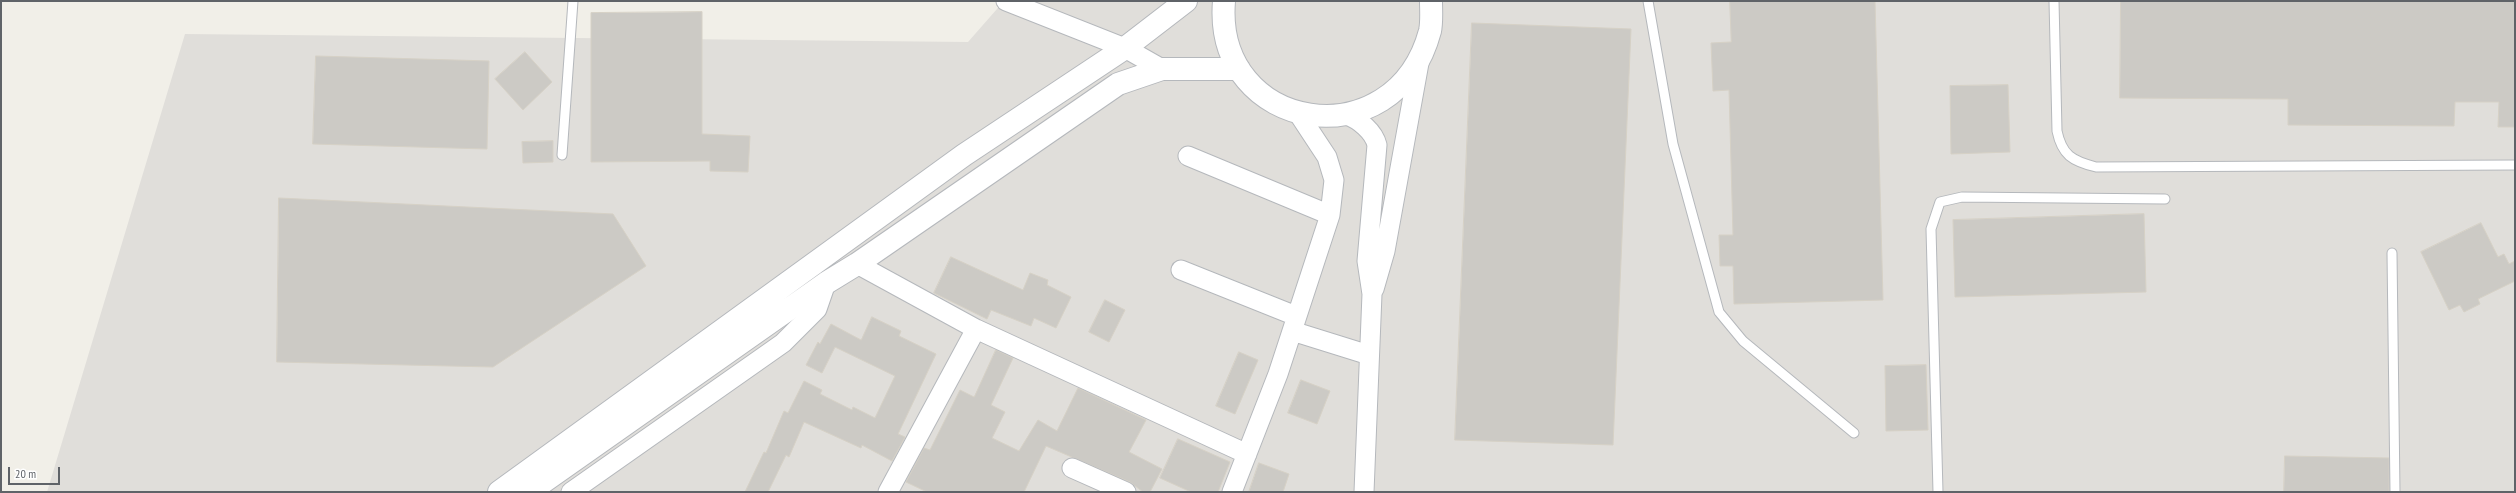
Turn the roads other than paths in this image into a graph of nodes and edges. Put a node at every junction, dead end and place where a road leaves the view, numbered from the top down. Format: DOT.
graph roads {
  1 [pos="573,1"];
  2 [pos="1006,1"];
  3 [pos="1186,1"];
  4 [pos="1224,1"];
  5 [pos="1431,1"];
  6 [pos="1648,1"];
  7 [pos="2054,1"];
  8 [pos="1126,48"];
  9 [pos="1419,63"];
  10 [pos="1162,69"];
  11 [pos="1239,69"];
  12 [pos="1298,113"];
  13 [pos="1346,115"];
  14 [pos="562,155"];
  15 [pos="1188,156"];
  16 [pos="2515,166"];
  17 [pos="2165,199"];
  18 [pos="1330,215"];
  19 [pos="2392,253"];
  20 [pos="857,264"];
  21 [pos="1181,270"];
  22 [pos="826,283"];
  23 [pos="1372,294"];
  24 [pos="1294,324"];
  25 [pos="976,330"];
  26 [pos="1369,355"];
  27 [pos="1854,433"];
  28 [pos="1247,454"];
  29 [pos="1072,468"];
  30 [pos="499,492"];
  31 [pos="529,492"];
  32 [pos="571,492"];
  33 [pos="888,492"];
  34 [pos="1126,492"];
  35 [pos="1232,492"];
  36 [pos="1364,492"];
  37 [pos="1938,492"];
  38 [pos="2396,492"];
  1 -- 14 [label="lane"];
  2 -- 8 [label="street"];
  3 -- 8 [label="street"];
  4 -- 11 [label="street"];
  5 -- 9 [label="street"];
  6 -- 27 [label="lane"];
  7 -- 16 [label="lane"];
  8 -- 10 [label="street"];
  8 -- 30 [label="street"];
  9 -- 13 [label="street"];
  9 -- 23 [label="street"];
  10 -- 11 [label="street"];
  10 -- 20 [label="street"];
  11 -- 12 [label="street"];
  12 -- 13 [label="street"];
  12 -- 18 [label="street"];
  13 -- 23 [label="street"];
  15 -- 18 [label="street"];
  17 -- 37 [label="lane"];
  18 -- 24 [label="street"];
  19 -- 38 [label="lane"];
  20 -- 22 [label="street"];
  20 -- 25 [label="street"];
  21 -- 24 [label="street"];
  22 -- 31 [label="street"];
  22 -- 32 [label="street"];
  23 -- 26 [label="street"];
  24 -- 26 [label="street"];
  24 -- 28 [label="street"];
  25 -- 28 [label="street"];
  25 -- 33 [label="street"];
  26 -- 36 [label="street"];
  28 -- 35 [label="street"];
  29 -- 34 [label="street"];
}
